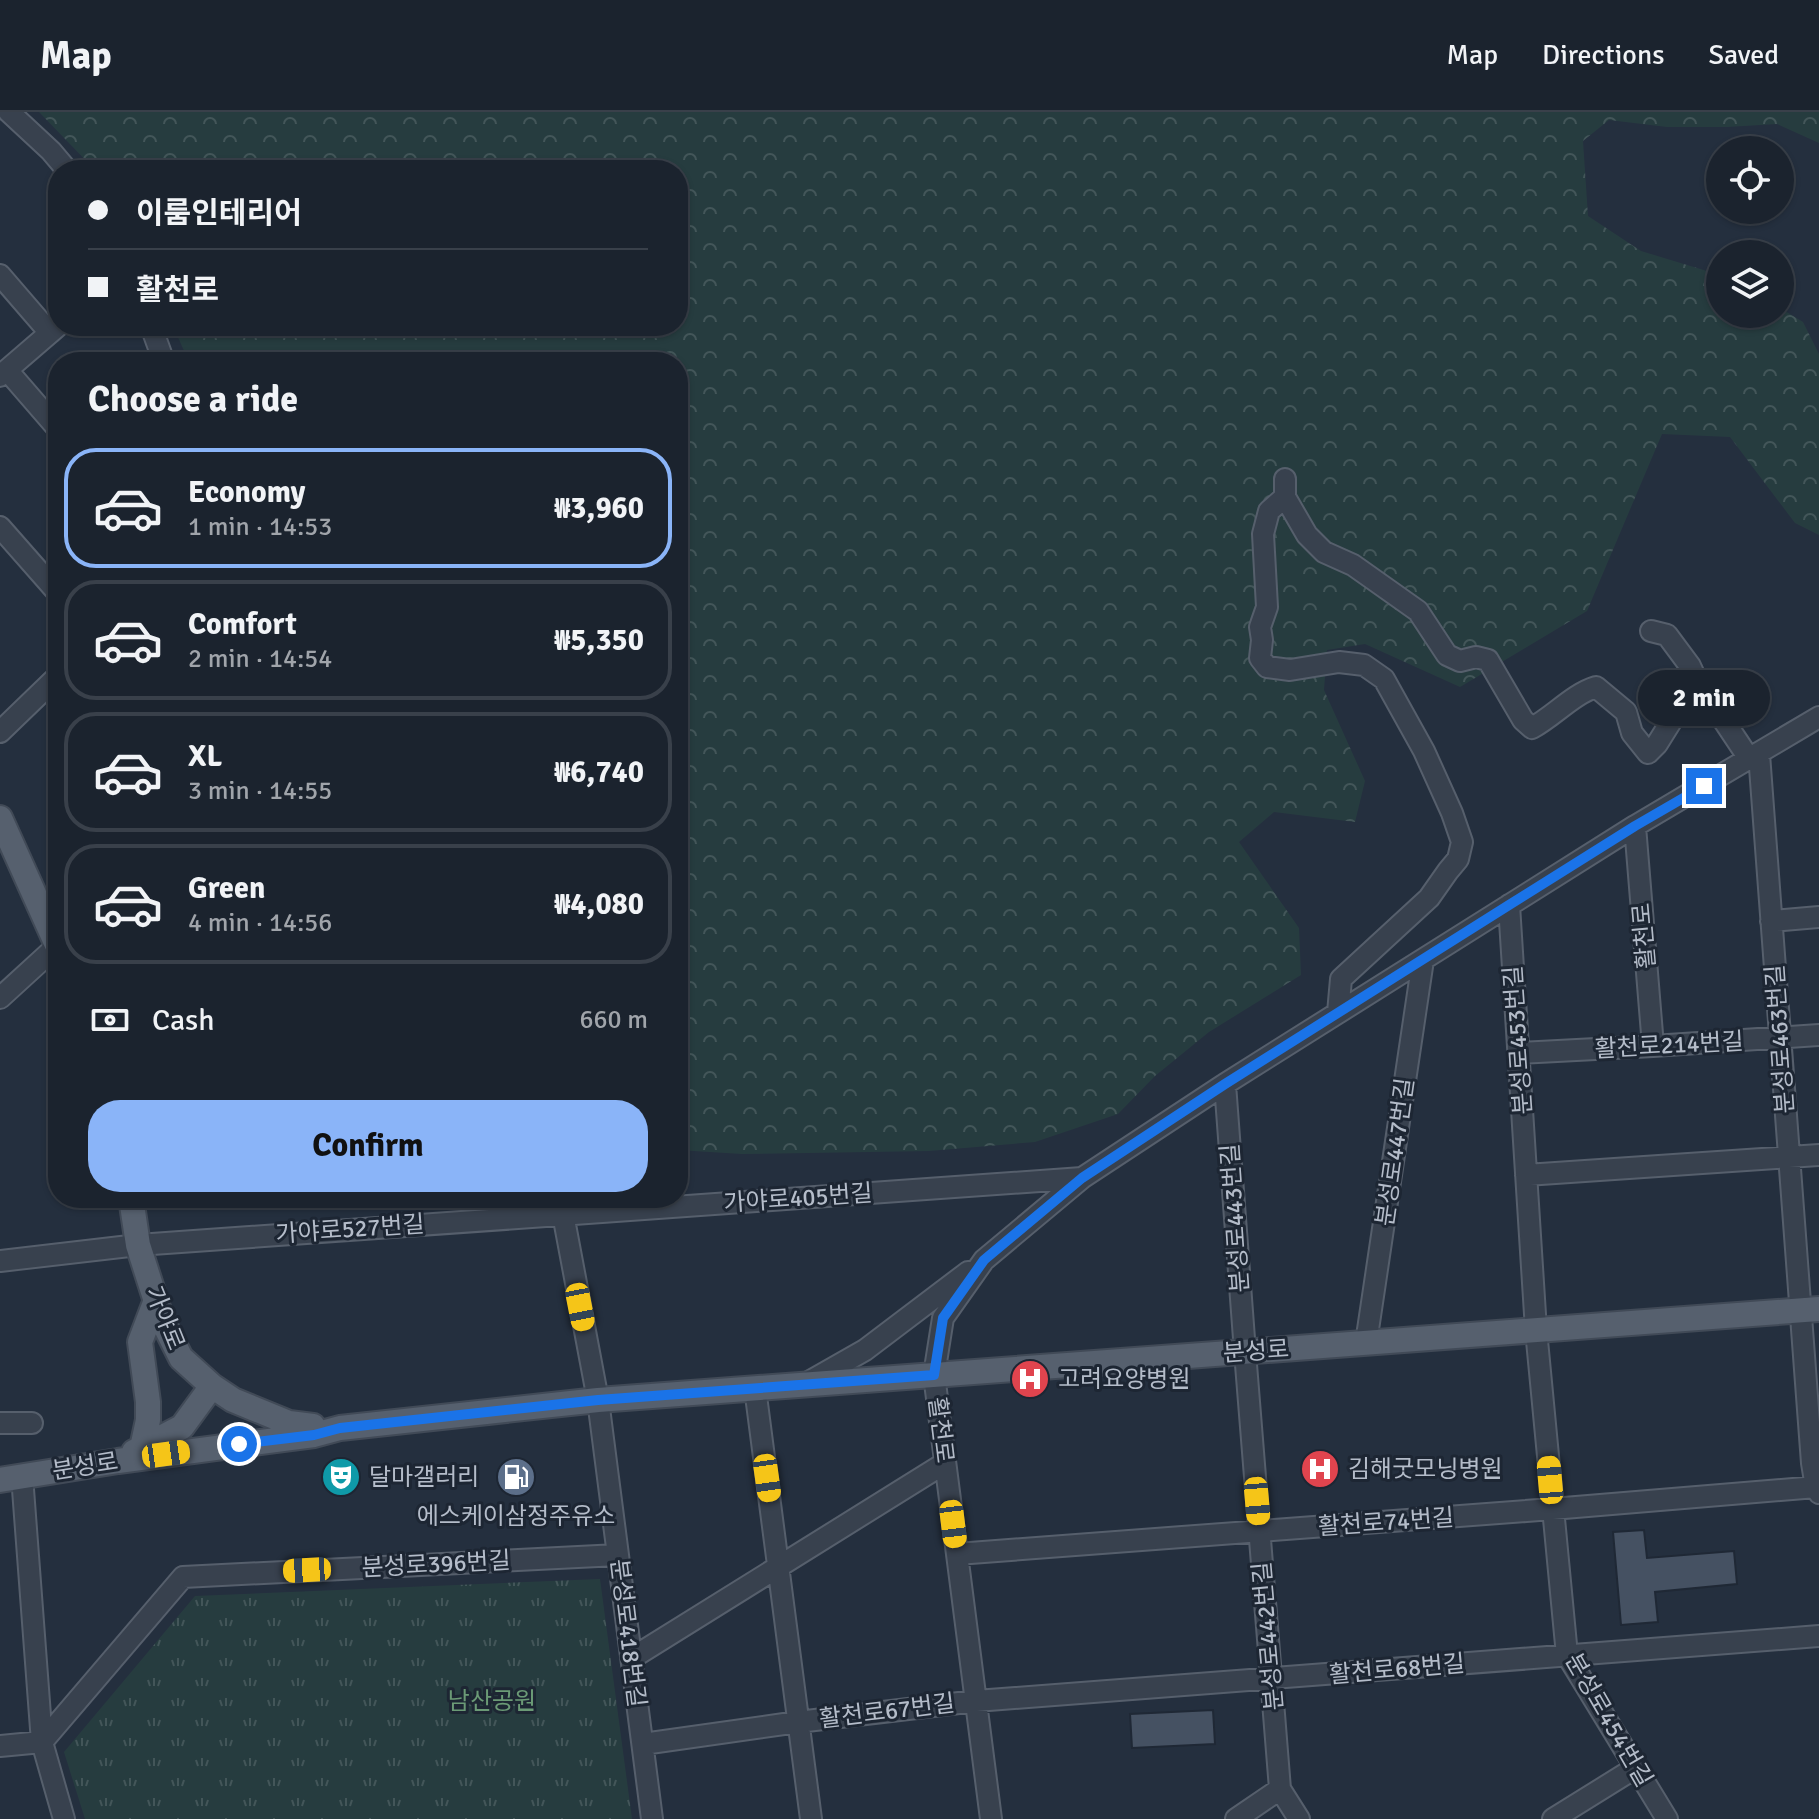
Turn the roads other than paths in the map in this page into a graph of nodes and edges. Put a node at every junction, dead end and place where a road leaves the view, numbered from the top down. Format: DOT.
graph roads {
  1 [pos="9,112"];
  2 [pos="59,160"];
  3 [pos="0,275"];
  4 [pos="48,323"];
  5 [pos="48,334"];
  6 [pos="4,373"];
  7 [pos="48,419"];
  8 [pos="0,527"];
  9 [pos="48,582"];
  10 [pos="1651,631"];
  11 [pos="48,686"];
  12 [pos="1708,705"];
  13 [pos="1819,717"];
  14 [pos="0,732"];
  15 [pos="1754,757"];
  16 [pos="0,818"];
  17 [pos="1635,826"];
  18 [pos="1509,905"];
  19 [pos="1819,917"];
  20 [pos="1771,921"];
  21 [pos="48,924"];
  22 [pos="48,955"];
  23 [pos="1423,960"];
  24 [pos="0,998"];
  25 [pos="1338,1013"];
  26 [pos="1819,1035"];
  27 [pos="1780,1038"];
  28 [pos="1653,1046"];
  29 [pos="1519,1053"];
  30 [pos="1225,1084"];
  31 [pos="1819,1155"];
  32 [pos="1789,1157"];
  33 [pos="1526,1175"];
  34 [pos="1082,1178"];
  35 [pos="688,1205"];
  36 [pos="132,1208"];
  37 [pos="545,1208"];
  38 [pos="650,1208"];
  39 [pos="563,1214"];
  40 [pos="138,1245"];
  41 [pos="1,1255"];
  42 [pos="984,1260"];
  43 [pos="156,1300"];
  44 [pos="1810,1310"];
  45 [pos="1536,1330"];
  46 [pos="1366,1343"];
  47 [pos="1245,1352"];
  48 [pos="934,1375"];
  49 [pos="803,1385"];
  50 [pos="212,1386"];
  51 [pos="755,1388"];
  52 [pos="598,1400"];
  53 [pos="0,1423"];
  54 [pos="32,1423"];
  55 [pos="340,1428"];
  56 [pos="142,1448"];
  57 [pos="118,1461"];
  58 [pos="945,1463"];
  59 [pos="11,1478"];
  60 [pos="1817,1490"];
  61 [pos="1552,1509"];
  62 [pos="1259,1531"];
  63 [pos="957,1554"];
  64 [pos="618,1555"];
  65 [pos="779,1567"];
  66 [pos="1819,1636"];
  67 [pos="1567,1655"];
  68 [pos="632,1658"];
  69 [pos="1271,1679"];
  70 [pos="976,1701"];
  71 [pos="798,1722"];
  72 [pos="42,1742"];
  73 [pos="643,1744"];
  74 [pos="0,1746"];
  75 [pos="1635,1768"];
  76 [pos="1280,1789"];
  77 [pos="64,1819"];
  78 [pos="652,1819"];
  79 [pos="811,1819"];
  80 [pos="991,1819"];
  81 [pos="1236,1819"];
  82 [pos="1299,1819"];
  83 [pos="1553,1819"];
  84 [pos="1667,1819"];
  1 -- 2 [label="street"];
  3 -- 4 [label="street"];
  5 -- 6 [label="street"];
  6 -- 7 [label="street"];
  8 -- 9 [label="street"];
  10 -- 12 [label="street"];
  11 -- 14 [label="street"];
  12 -- 15 [label="street"];
  12 -- 25 [label="street"];
  13 -- 15 [label="street, 활천로"];
  15 -- 17 [label="street, 활천로"];
  15 -- 20 [label="street, 분성로463번길"];
  16 -- 21 [label="main road"];
  17 -- 18 [label="street, 활천로"];
  17 -- 28 [label="street, 활천로"];
  18 -- 23 [label="street, 활천로"];
  18 -- 29 [label="street, 분성로453번길"];
  19 -- 20 [label="street"];
  20 -- 27 [label="street, 분성로463번길"];
  22 -- 24 [label="street"];
  23 -- 25 [label="street, 활천로"];
  23 -- 46 [label="street, 분성로447번길"];
  25 -- 30 [label="street, 활천로"];
  26 -- 27 [label="street, 활천로214번길"];
  27 -- 28 [label="street, 활천로214번길"];
  27 -- 32 [label="street, 분성로463번길"];
  28 -- 29 [label="street, 활천로214번길"];
  29 -- 33 [label="street, 분성로453번길"];
  30 -- 34 [label="street, 활천로"];
  30 -- 47 [label="street, 분성로443번길"];
  31 -- 32 [label="street"];
  32 -- 33 [label="street"];
  32 -- 44 [label="street, 분성로463번길"];
  33 -- 45 [label="street, 분성로453번길"];
  34 -- 35 [label="street, 가야로405번길"];
  34 -- 42 [label="street, 활천로"];
  36 -- 40 [label="main road, 가야로"];
  37 -- 39 [label="street, 가야로405번길"];
  38 -- 39 [label="street, 가야로405번길"];
  39 -- 40 [label="street, 가야로527번길"];
  39 -- 52 [label="street"];
  40 -- 41 [label="street, 가야로527번길"];
  40 -- 43 [label="main road, 가야로"];
  42 -- 48 [label="street, 활천로"];
  42 -- 49 [label="street"];
  43 -- 50 [label="main road, 가야로"];
  43 -- 56 [label="main road"];
  44 -- 45 [label="main road, 분성로"];
  44 -- 60 [label="street, 분성로463번길"];
  45 -- 46 [label="main road, 분성로"];
  45 -- 61 [label="street, 분성로454번길"];
  46 -- 47 [label="main road, 분성로"];
  47 -- 48 [label="main road, 분성로"];
  47 -- 62 [label="street, 분성로442번길"];
  48 -- 49 [label="main road, 분성로"];
  48 -- 58 [label="street, 활천로"];
  49 -- 51 [label="main road, 분성로"];
  50 -- 55 [label="main road, 가야로"];
  50 -- 56 [label="main road"];
  51 -- 52 [label="main road, 분성로"];
  51 -- 65 [label="street, 활천로67번길"];
  52 -- 55 [label="main road, 분성로"];
  52 -- 64 [label="street, 분성로418번길"];
  53 -- 54 [label="street"];
  55 -- 57 [label="main road, 분성로"];
  56 -- 57 [label="main road"];
  57 -- 59 [label="main road, 분성로"];
  58 -- 63 [label="street, 활천로"];
  58 -- 65 [label="street"];
  59 -- 72 [label="street"];
  60 -- 61 [label="street, 활천로74번길"];
  61 -- 62 [label="street, 활천로74번길"];
  61 -- 67 [label="street, 분성로454번길"];
  62 -- 63 [label="street, 활천로74번길"];
  62 -- 69 [label="street, 분성로442번길"];
  63 -- 70 [label="street, 활천로"];
  64 -- 68 [label="street, 분성로418번길"];
  64 -- 72 [label="street, 분성로396번길"];
  65 -- 68 [label="street"];
  65 -- 71 [label="street, 활천로67번길"];
  66 -- 67 [label="street, 활천로68번길"];
  67 -- 69 [label="street, 활천로68번길"];
  67 -- 75 [label="street, 분성로454번길"];
  68 -- 73 [label="street, 분성로418번길"];
  69 -- 70 [label="street, 활천로68번길"];
  69 -- 76 [label="street, 분성로442번길"];
  70 -- 71 [label="street, 활천로67번길"];
  70 -- 80 [label="street, 활천로"];
  71 -- 73 [label="street, 활천로67번길"];
  71 -- 79 [label="street"];
  72 -- 74 [label="street"];
  72 -- 77 [label="street"];
  73 -- 78 [label="street, 분성로418번길"];
  75 -- 83 [label="street"];
  75 -- 84 [label="street, 분성로454번길"];
  76 -- 81 [label="street"];
  76 -- 82 [label="street, 분성로442번길"];
}
